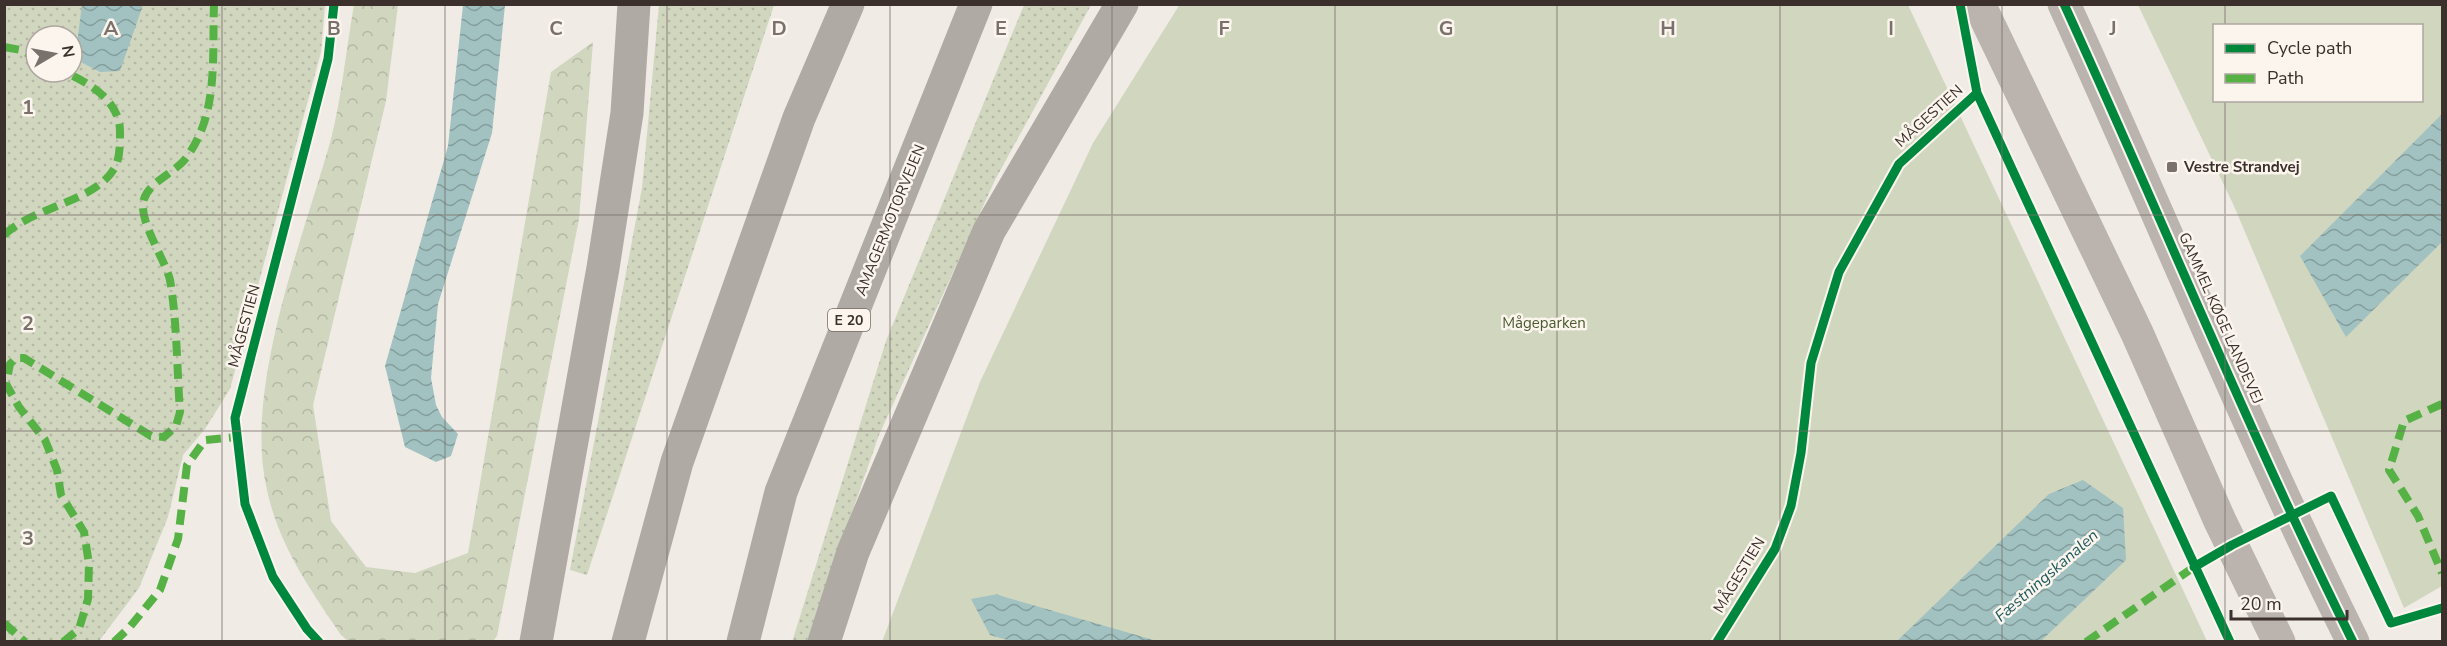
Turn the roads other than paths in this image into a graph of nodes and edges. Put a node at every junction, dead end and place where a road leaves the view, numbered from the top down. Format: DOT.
graph roads {
  1 [pos="634,4"];
  2 [pos="848,4"];
  3 [pos="976,4"];
  4 [pos="1122,4"];
  5 [pos="1979,4"];
  6 [pos="2064,4"];
  7 [pos="536,642"];
  8 [pos="628,642"];
  9 [pos="743,642"];
  10 [pos="824,642"];
  11 [pos="2279,642"];
  12 [pos="2353,642"];
  1 -- 7 [label="highway"];
  2 -- 8 [label="highway"];
  3 -- 9 [label="highway, AMAGERMOTORVEJEN / E 20"];
  4 -- 10 [label="highway"];
  5 -- 11 [label="main road"];
  6 -- 12 [label="main road, GAMMEL KØGE LANDEVEJ"];
}
